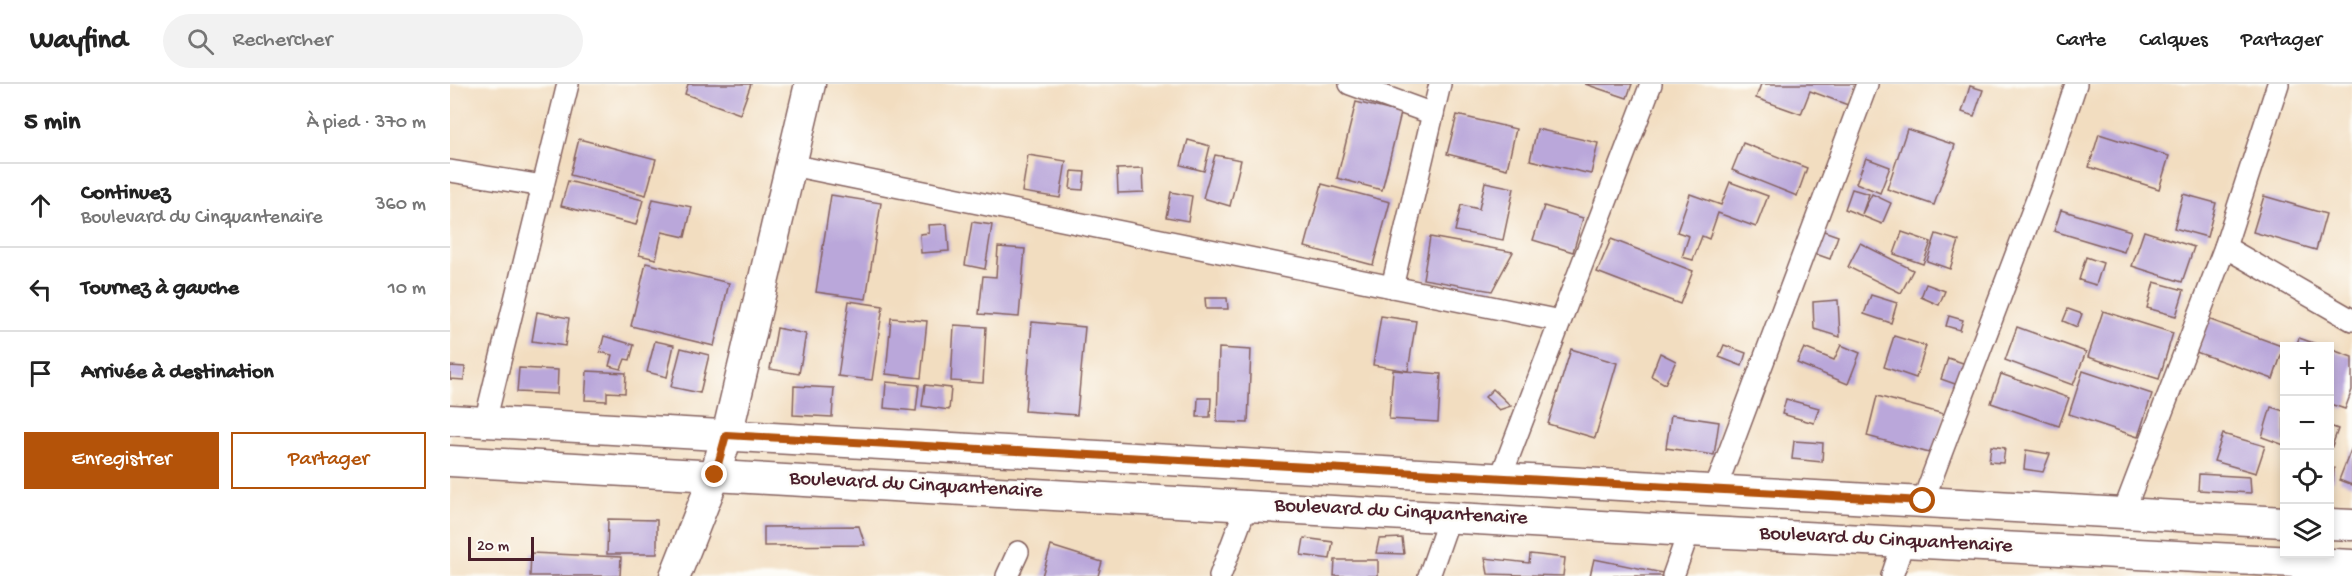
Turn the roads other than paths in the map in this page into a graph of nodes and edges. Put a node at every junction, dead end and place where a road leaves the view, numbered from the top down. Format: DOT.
graph roads {
  1 [pos="568,84"];
  2 [pos="810,84"];
  3 [pos="1350,84"];
  4 [pos="1440,84"];
  5 [pos="1651,84"];
  6 [pos="1867,84"];
  7 [pos="2076,84"];
  8 [pos="2278,84"];
  9 [pos="1433,114"];
  10 [pos="791,165"];
  11 [pos="450,171"];
  12 [pos="543,186"];
  13 [pos="2225,248"];
  14 [pos="1392,287"];
  15 [pos="2352,320"];
  16 [pos="1560,321"];
  17 [pos="450,420"];
  18 [pos="485,422"];
  19 [pos="726,435"];
  20 [pos="450,461"];
  21 [pos="715,475"];
  22 [pos="1500,478"];
  23 [pos="1715,490"];
  24 [pos="1923,501"];
  25 [pos="1247,504"];
  26 [pos="2124,511"];
  27 [pos="1450,516"];
  28 [pos="2280,522"];
  29 [pos="2334,524"];
  30 [pos="2352,525"];
  31 [pos="1689,531"];
  32 [pos="1903,543"];
  33 [pos="1018,552"];
  34 [pos="2352,565"];
  35 [pos="675,576"];
  36 [pos="1007,576"];
  37 [pos="1220,576"];
  38 [pos="1429,576"];
  39 [pos="1673,576"];
  40 [pos="1892,576"];
  1 -- 12 [label="street"];
  2 -- 10 [label="main road"];
  3 -- 9 [label="street"];
  4 -- 9 [label="street"];
  5 -- 16 [label="street"];
  6 -- 23 [label="street"];
  7 -- 24 [label="street"];
  8 -- 13 [label="street"];
  9 -- 14 [label="street"];
  10 -- 14 [label="street"];
  10 -- 19 [label="main road"];
  11 -- 12 [label="street"];
  12 -- 18 [label="street"];
  13 -- 15 [label="street"];
  13 -- 26 [label="street"];
  14 -- 16 [label="street"];
  16 -- 22 [label="street"];
  17 -- 18 [label="main road, Boulevard du Cinquantenaire"];
  18 -- 19 [label="main road, Boulevard du Cinquantenaire"];
  19 -- 21 [label="main road"];
  19 -- 22 [label="main road, Boulevard du Cinquantenaire"];
  20 -- 21 [label="main road, Boulevard du Cinquantenaire"];
  21 -- 25 [label="main road, Boulevard du Cinquantenaire"];
  21 -- 35 [label="main road"];
  22 -- 23 [label="main road, Boulevard du Cinquantenaire"];
  23 -- 24 [label="main road, Boulevard du Cinquantenaire"];
  24 -- 26 [label="main road, Boulevard du Cinquantenaire"];
  25 -- 27 [label="main road, Boulevard du Cinquantenaire"];
  25 -- 37 [label="street"];
  26 -- 28 [label="main road, Boulevard du Cinquantenaire"];
  27 -- 31 [label="main road, Boulevard du Cinquantenaire"];
  27 -- 38 [label="street"];
  29 -- 30 [label="main road"];
  31 -- 32 [label="main road, Boulevard du Cinquantenaire"];
  31 -- 39 [label="street"];
  32 -- 34 [label="main road, Boulevard du Cinquantenaire"];
  32 -- 40 [label="street"];
  33 -- 36 [label="street"];
}
